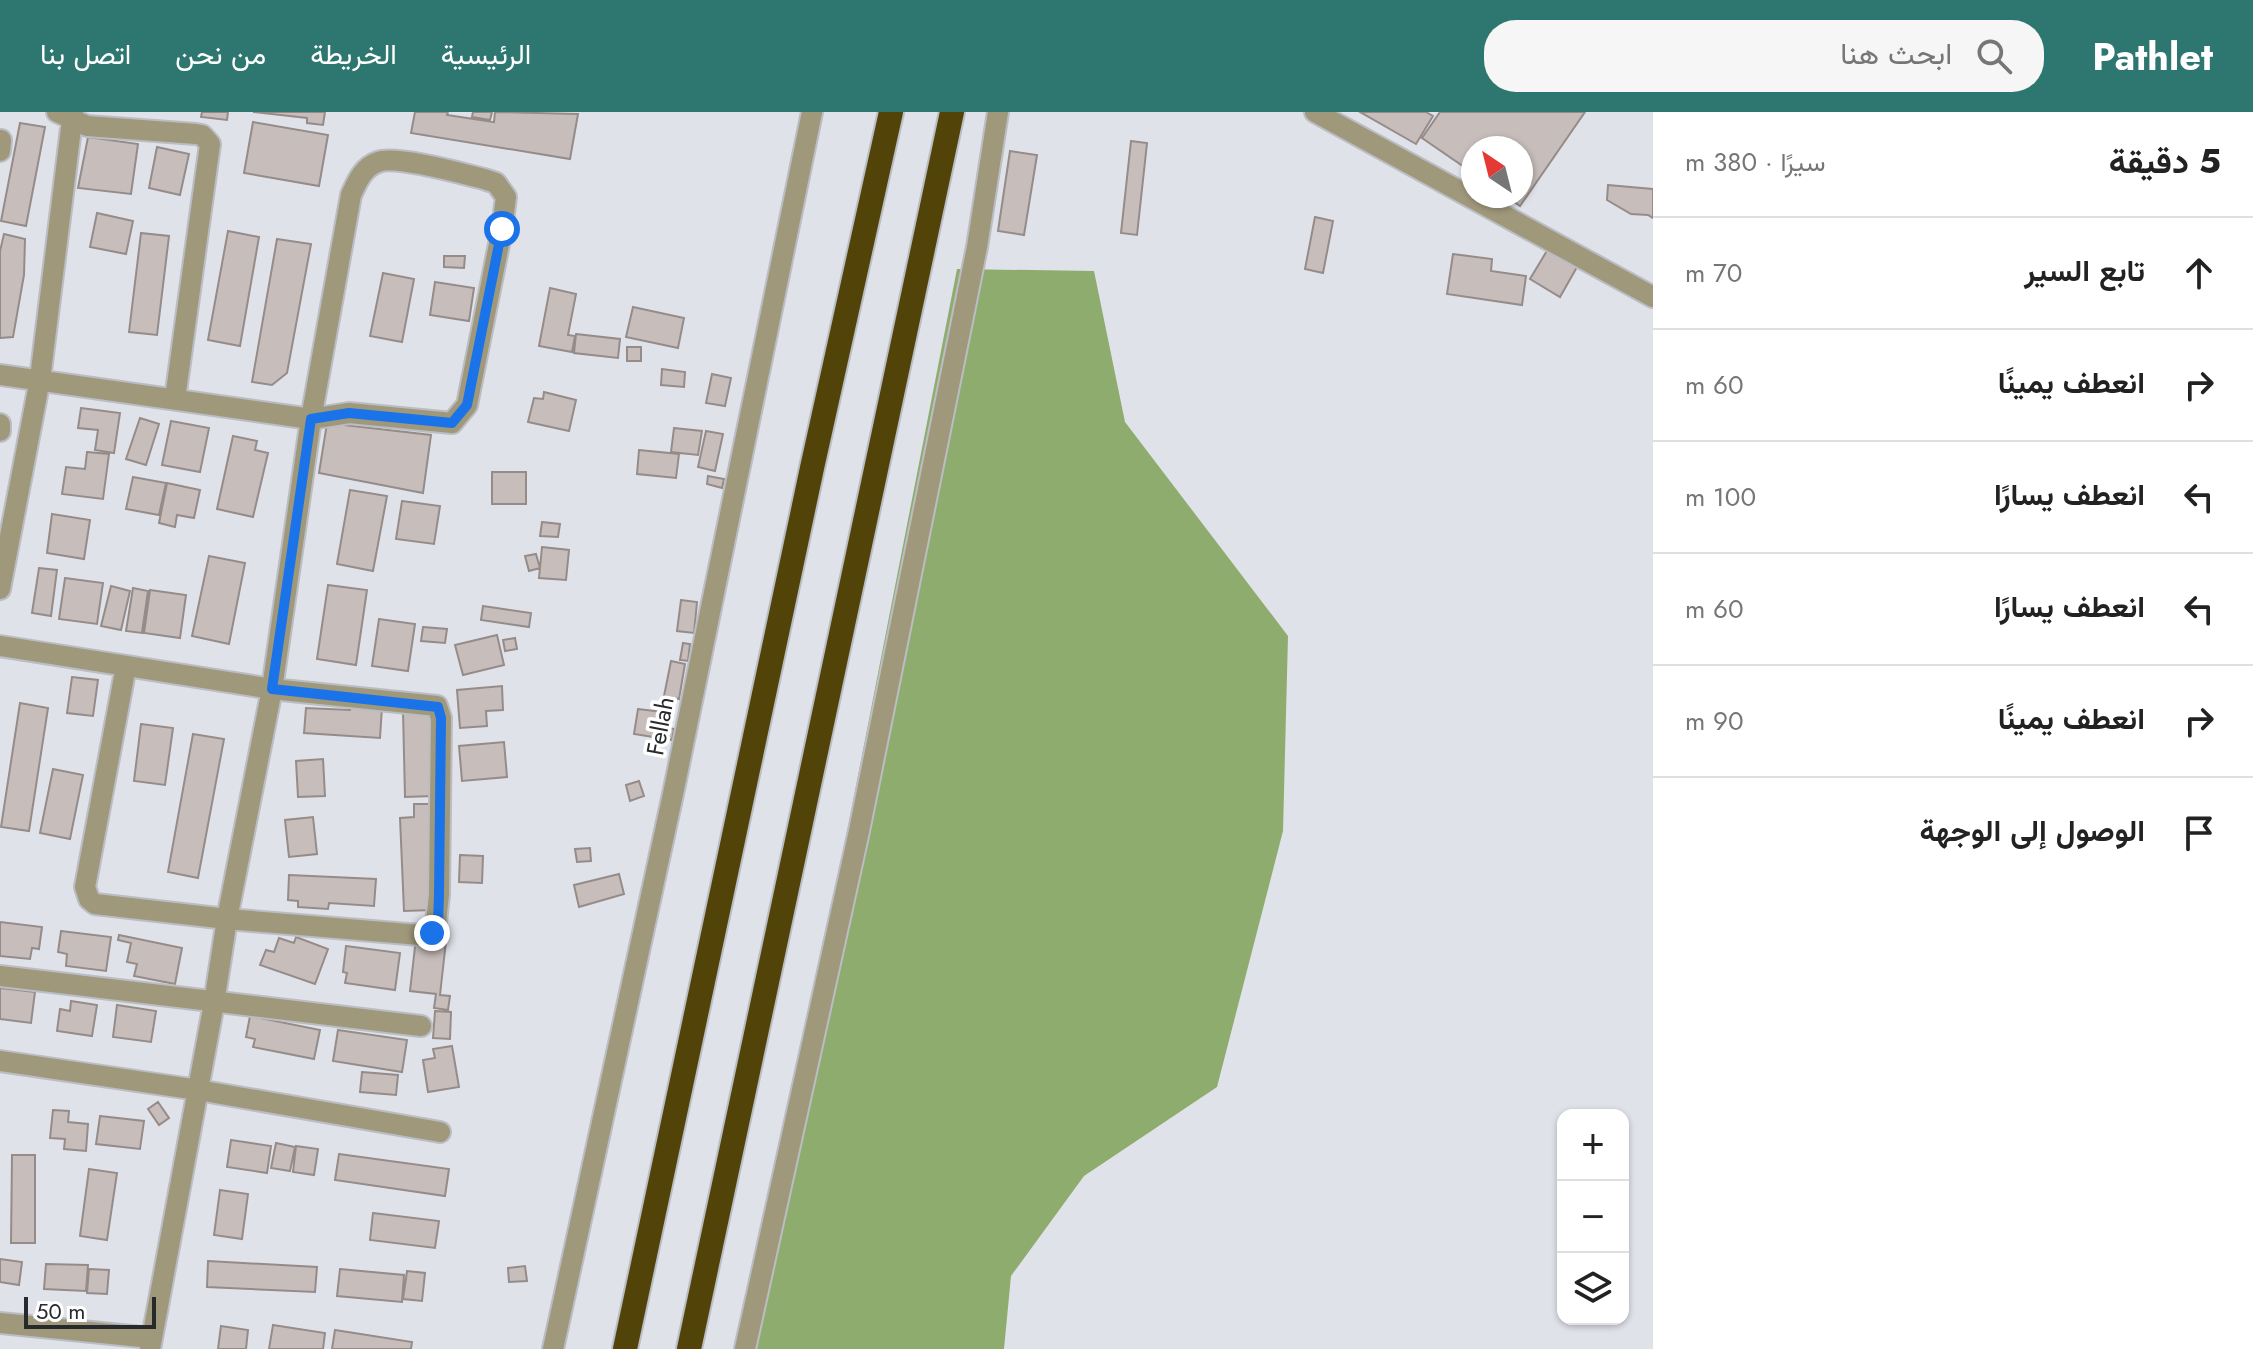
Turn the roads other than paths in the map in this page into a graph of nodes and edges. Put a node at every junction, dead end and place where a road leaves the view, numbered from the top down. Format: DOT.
graph roads {
  1 [pos="812,112"];
  2 [pos="891,112"];
  3 [pos="952,112"];
  4 [pos="998,112"];
  5 [pos="1315,112"];
  6 [pos="67,114"];
  7 [pos="1653,297"];
  8 [pos="0,375"];
  9 [pos="40,379"];
  10 [pos="175,399"];
  11 [pos="311,419"];
  12 [pos="0,424"];
  13 [pos="0,431"];
  14 [pos="5,541"];
  15 [pos="0,589"];
  16 [pos="0,646"];
  17 [pos="126,666"];
  18 [pos="272,689"];
  19 [pos="227,919"];
  20 [pos="0,976"];
  21 [pos="214,1003"];
  22 [pos="421,1026"];
  23 [pos="0,1061"];
  24 [pos="198,1090"];
  25 [pos="440,1132"];
  26 [pos="0,1323"];
  27 [pos="151,1344"];
  28 [pos="553,1349"];
  29 [pos="625,1349"];
  30 [pos="689,1349"];
  31 [pos="745,1349"];
  1 -- 28 [label="street, Fellah"];
  2 -- 29 [label="highway"];
  3 -- 30 [label="highway"];
  4 -- 31 [label="street"];
  5 -- 7 [label="street"];
  6 -- 9 [label="street"];
  6 -- 10 [label="street"];
  8 -- 9 [label="street"];
  9 -- 10 [label="street"];
  9 -- 14 [label="street"];
  10 -- 11 [label="street"];
  11 -- 11 [label="street"];
  11 -- 18 [label="street"];
  12 -- 13 [label="street"];
  14 -- 15 [label="street"];
  16 -- 17 [label="street"];
  17 -- 18 [label="street"];
  17 -- 19 [label="street"];
  18 -- 19 [label="street"];
  18 -- 19 [label="street"];
  19 -- 21 [label="street"];
  20 -- 21 [label="street"];
  21 -- 22 [label="street"];
  21 -- 24 [label="street"];
  23 -- 24 [label="street"];
  24 -- 25 [label="street"];
  24 -- 27 [label="street"];
  26 -- 27 [label="street"];
}
